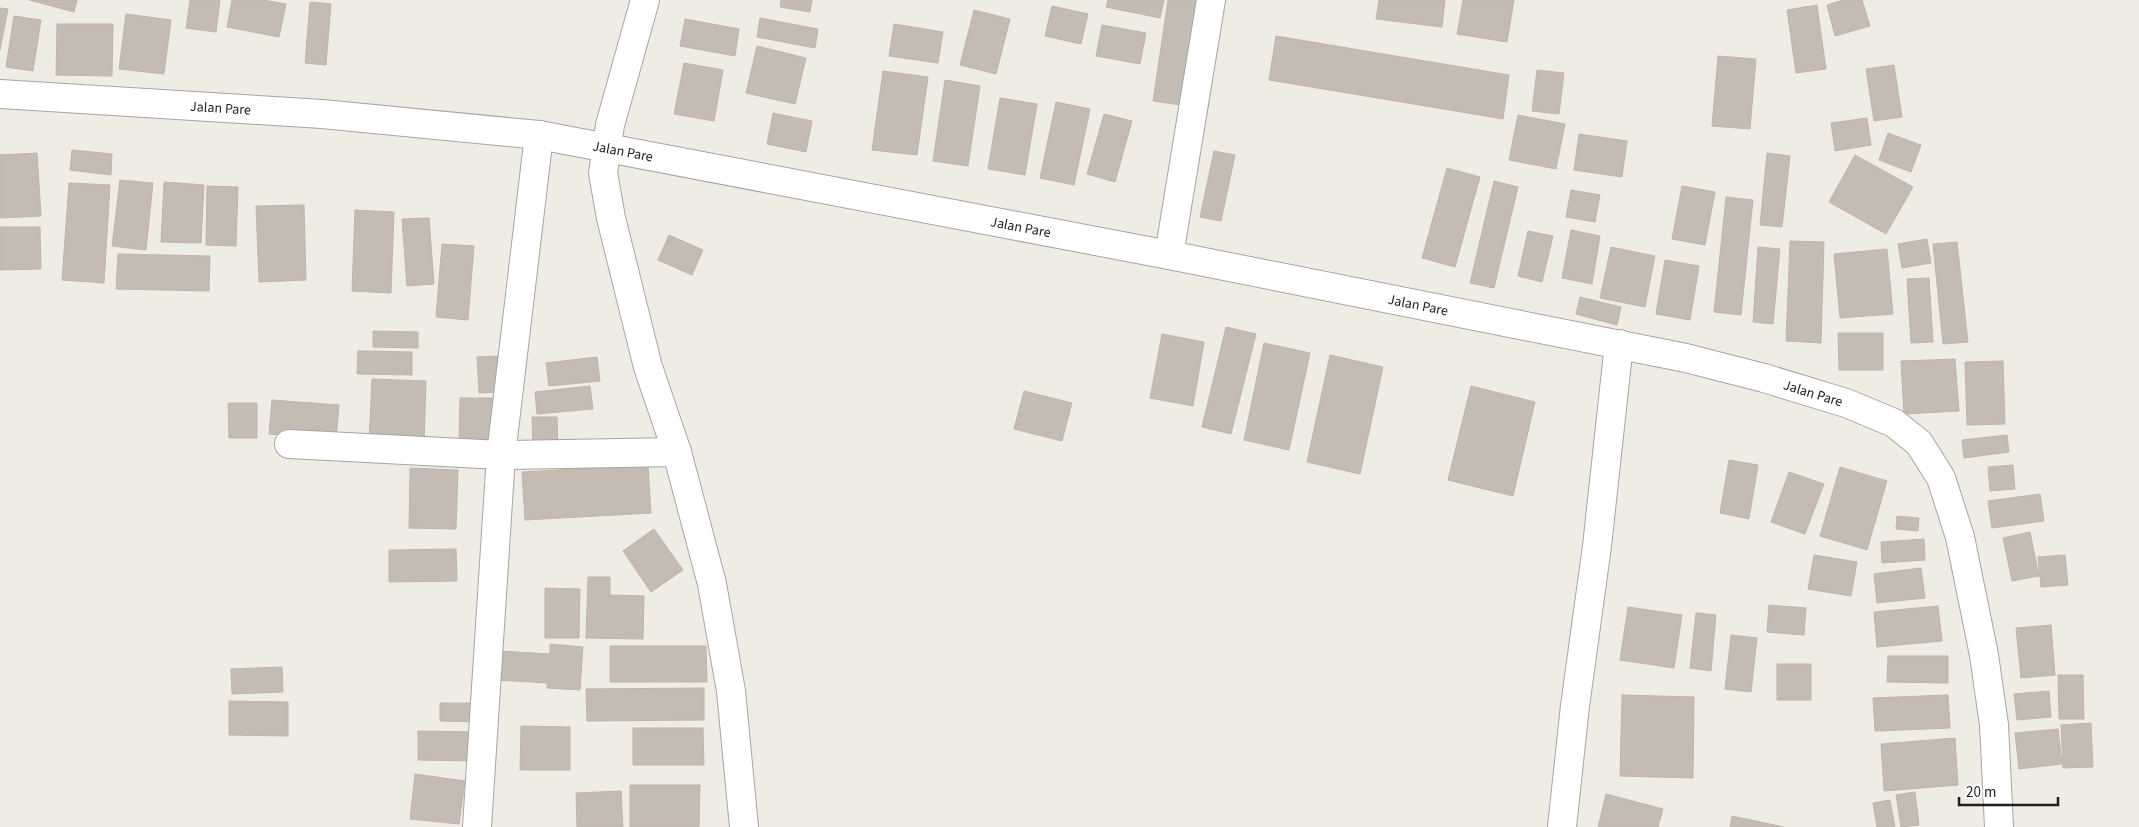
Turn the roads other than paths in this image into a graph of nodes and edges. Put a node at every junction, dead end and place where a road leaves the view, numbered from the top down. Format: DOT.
graph roads {
  1 [pos="645,0"];
  2 [pos="1211,0"];
  3 [pos="0,94"];
  4 [pos="539,135"];
  5 [pos="606,146"];
  6 [pos="1169,255"];
  7 [pos="1619,344"];
  8 [pos="289,444"];
  9 [pos="676,452"];
  10 [pos="501,455"];
  11 [pos="477,827"];
  12 [pos="744,827"];
  13 [pos="1562,827"];
  14 [pos="1999,827"];
  1 -- 5 [label="street"];
  2 -- 6 [label="street"];
  3 -- 4 [label="street, Jalan Pare"];
  4 -- 5 [label="street, Jalan Pare"];
  4 -- 10 [label="street"];
  5 -- 6 [label="street, Jalan Pare"];
  5 -- 9 [label="street"];
  6 -- 7 [label="street, Jalan Pare"];
  7 -- 13 [label="street"];
  7 -- 14 [label="street, Jalan Pare"];
  8 -- 10 [label="street"];
  9 -- 10 [label="street"];
  9 -- 12 [label="street"];
  10 -- 11 [label="street"];
}
